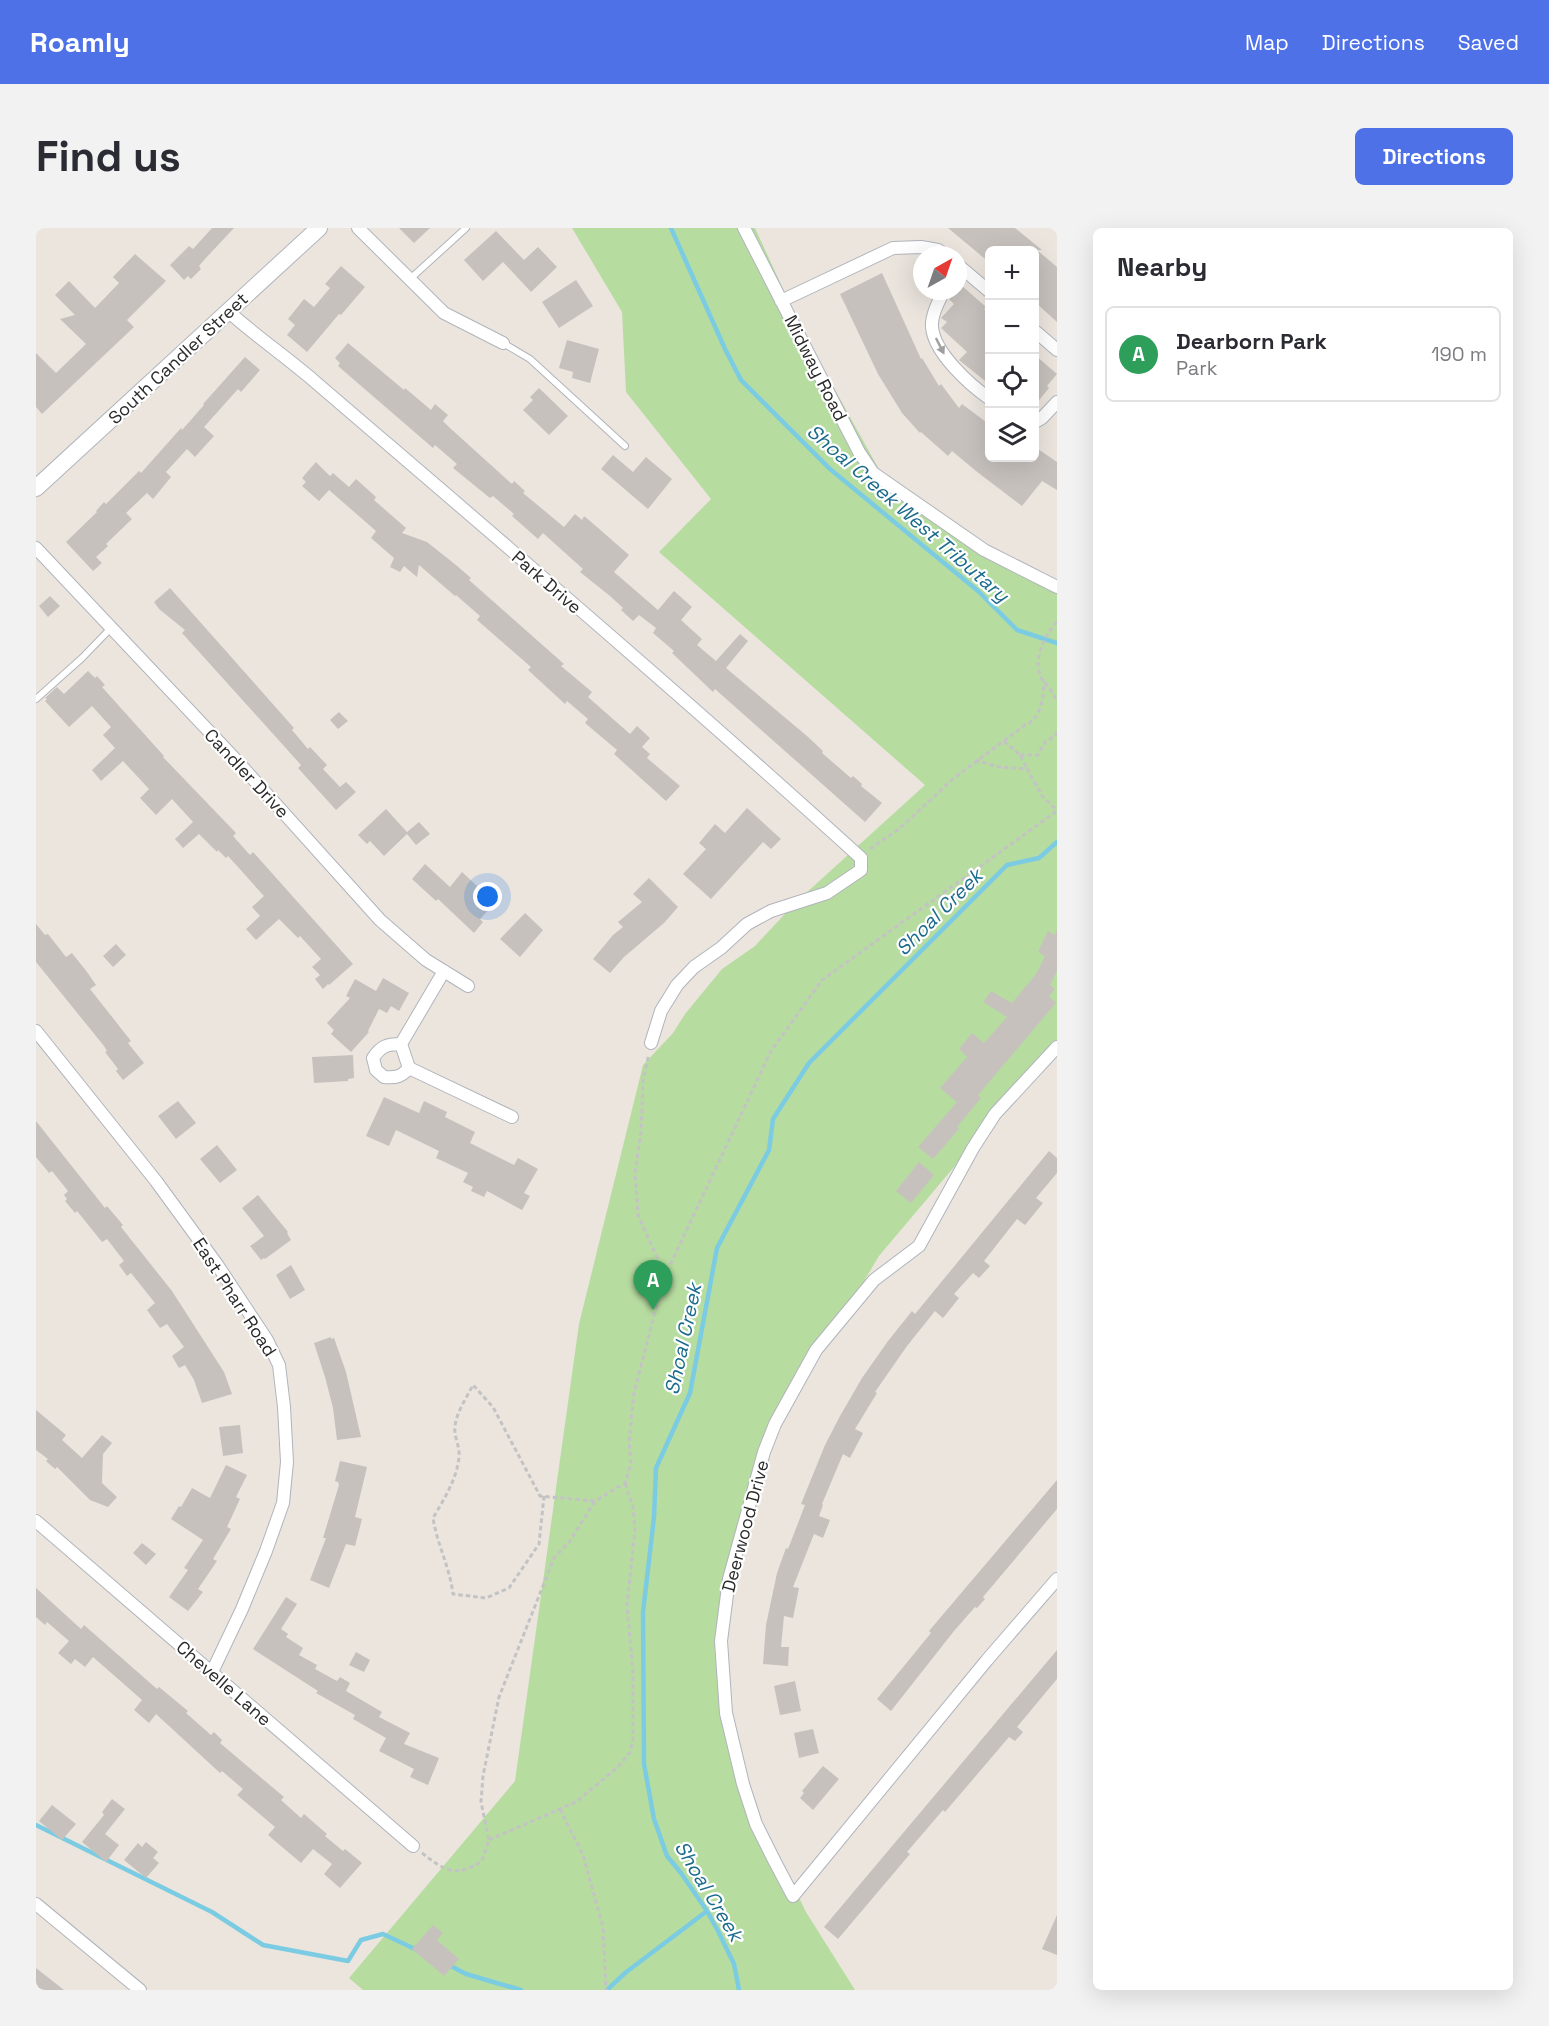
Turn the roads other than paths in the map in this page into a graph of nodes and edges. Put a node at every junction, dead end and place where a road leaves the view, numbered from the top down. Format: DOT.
graph roads {
  1 [pos="319,228"];
  2 [pos="358,228"];
  3 [pos="466,228"];
  4 [pos="744,228"];
  5 [pos="913,247"];
  6 [pos="967,273"];
  7 [pos="410,279"];
  8 [pos="985,288"];
  9 [pos="941,300"];
  10 [pos="781,301"];
  11 [pos="229,312"];
  12 [pos="1039,334"];
  13 [pos="503,344"];
  14 [pos="1057,350"];
  15 [pos="985,395"];
  16 [pos="1057,402"];
  17 [pos="1039,420"];
  18 [pos="625,446"];
  19 [pos="36,488"];
  20 [pos="36,548"];
  21 [pos="1057,587"];
  22 [pos="111,628"];
  23 [pos="36,699"];
  24 [pos="444,971"];
  25 [pos="468,986"];
  26 [pos="36,1031"];
  27 [pos="651,1043"];
  28 [pos="401,1044"];
  29 [pos="1057,1047"];
  30 [pos="409,1068"];
  31 [pos="512,1117"];
  32 [pos="36,1521"];
  33 [pos="1057,1579"];
  34 [pos="212,1672"];
  35 [pos="413,1846"];
  36 [pos="36,1904"];
  37 [pos="140,1990"];
  1 -- 11 [label="main road, South Candler Street"];
  2 -- 7 [label="street"];
  3 -- 7 [label="lane"];
  4 -- 10 [label="street, Midway Road"];
  5 -- 10 [label="street"];
  6 -- 8 [label="street"];
  7 -- 13 [label="street"];
  9 -- 15 [label="street, one-way"];
  10 -- 21 [label="street, Midway Road"];
  11 -- 19 [label="main road, South Candler Street"];
  11 -- 27 [label="street, Park Drive"];
  12 -- 14 [label="street"];
  13 -- 18 [label="lane"];
  16 -- 17 [label="street"];
  20 -- 22 [label="street, Candler Drive"];
  22 -- 23 [label="lane"];
  22 -- 24 [label="street, Candler Drive"];
  24 -- 25 [label="street, Candler Drive"];
  24 -- 28 [label="street"];
  26 -- 34 [label="street, East Pharr Road"];
  28 -- 30 [label="street"];
  28 -- 30 [label="street"];
  29 -- 33 [label="street, Deerwood Drive"];
  30 -- 31 [label="street"];
  32 -- 34 [label="street, Chevelle Lane"];
  34 -- 35 [label="street, Chevelle Lane"];
  36 -- 37 [label="street"];
}
